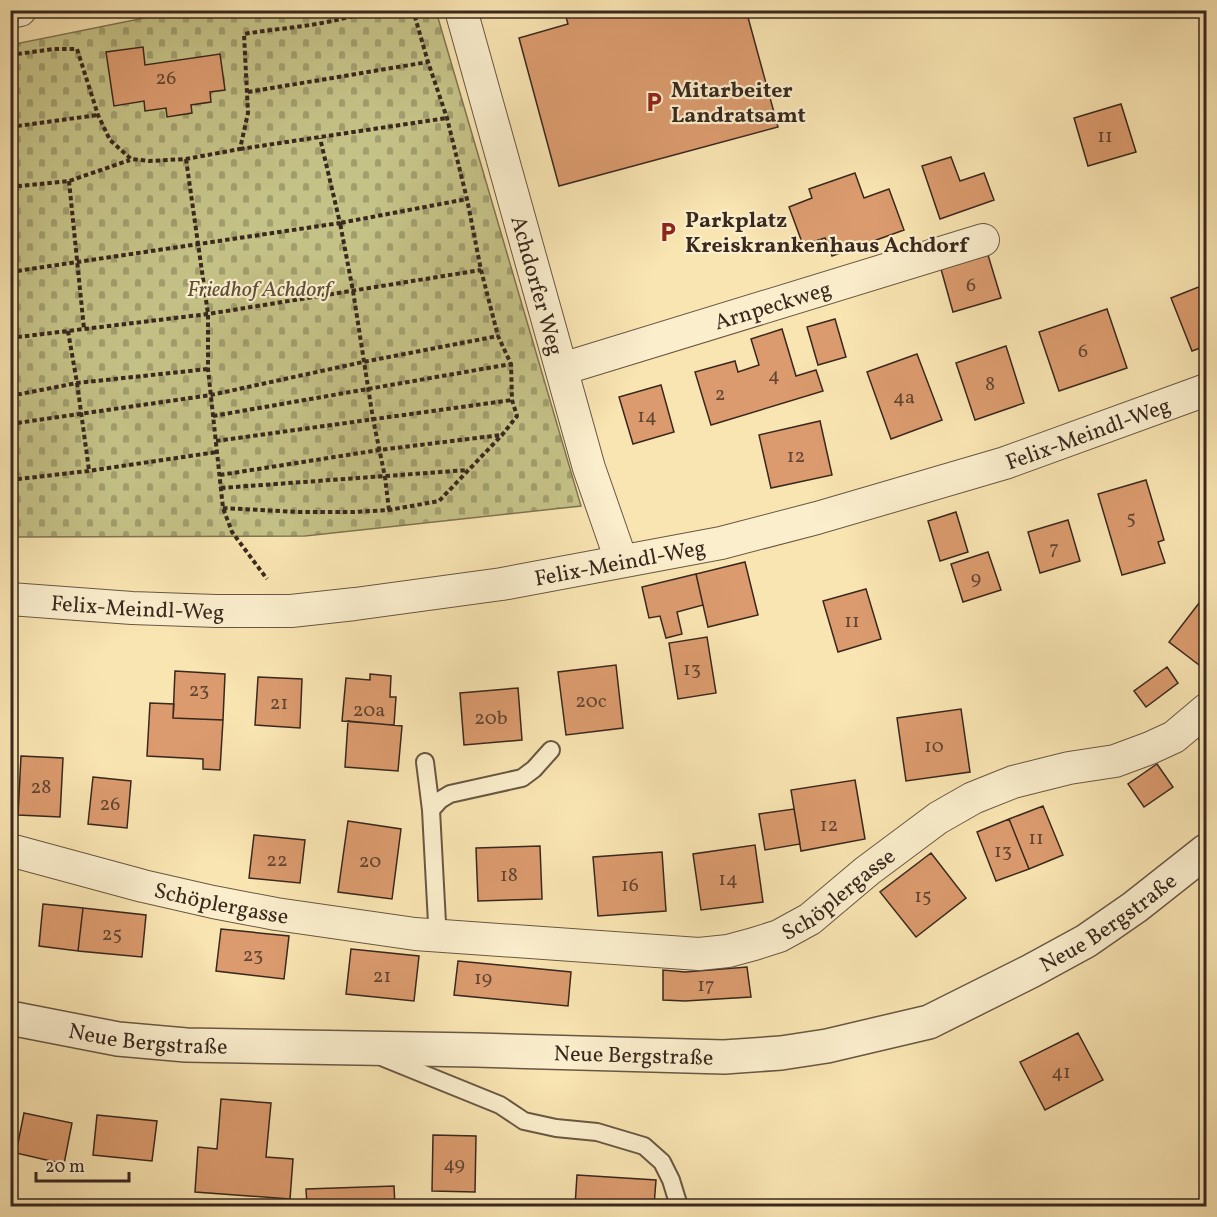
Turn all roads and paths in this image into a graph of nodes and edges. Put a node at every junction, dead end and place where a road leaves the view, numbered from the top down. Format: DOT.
graph roads {
  1 [pos="20,10"];
  2 [pos="369,10"];
  3 [pos="413,10"];
  4 [pos="462,10"];
  5 [pos="10,12"];
  6 [pos="10,56"];
  7 [pos="428,62"];
  8 [pos="248,92"];
  9 [pos="98,114"];
  10 [pos="447,118"];
  11 [pos="10,127"];
  12 [pos="320,138"];
  13 [pos="240,149"];
  14 [pos="131,159"];
  15 [pos="186,159"];
  16 [pos="69,181"];
  17 [pos="10,187"];
  18 [pos="467,199"];
  19 [pos="340,223"];
  20 [pos="983,240"];
  21 [pos="197,244"];
  22 [pos="77,262"];
  23 [pos="482,270"];
  24 [pos="10,272"];
  25 [pos="353,291"];
  26 [pos="208,314"];
  27 [pos="84,329"];
  28 [pos="68,331"];
  29 [pos="498,336"];
  30 [pos="10,338"];
  31 [pos="363,362"];
  32 [pos="511,364"];
  33 [pos="208,369"];
  34 [pos="562,369"];
  35 [pos="77,383"];
  36 [pos="368,388"];
  37 [pos="1206,390"];
  38 [pos="211,395"];
  39 [pos="10,396"];
  40 [pos="512,400"];
  41 [pos="82,414"];
  42 [pos="213,416"];
  43 [pos="373,419"];
  44 [pos="10,424"];
  45 [pos="502,435"];
  46 [pos="216,441"];
  47 [pos="379,450"];
  48 [pos="217,452"];
  49 [pos="469,470"];
  50 [pos="89,471"];
  51 [pos="220,475"];
  52 [pos="385,477"];
  53 [pos="10,480"];
  54 [pos="221,488"];
  55 [pos="223,508"];
  56 [pos="389,510"];
  57 [pos="621,560"];
  58 [pos="10,599"];
  59 [pos="291,611"];
  60 [pos="1206,710"];
  61 [pos="551,750"];
  62 [pos="425,762"];
  63 [pos="431,810"];
  64 [pos="10,850"];
  65 [pos="1206,852"];
  66 [pos="435,935"];
  67 [pos="10,1018"];
  68 [pos="355,1047"];
  69 [pos="679,1206"];
  1 -- 5 [label="street"];
  2 -- 8 [label="path"];
  3 -- 7 [label="path"];
  4 -- 34 [label="street, Achdorfer Weg"];
  6 -- 9 [label="path"];
  7 -- 8 [label="path"];
  7 -- 10 [label="path"];
  8 -- 13 [label="path"];
  9 -- 11 [label="path"];
  9 -- 14 [label="path"];
  10 -- 12 [label="path"];
  10 -- 18 [label="path"];
  12 -- 13 [label="path"];
  12 -- 19 [label="path"];
  13 -- 15 [label="path"];
  14 -- 15 [label="path"];
  14 -- 16 [label="path"];
  15 -- 21 [label="path"];
  16 -- 17 [label="path"];
  16 -- 22 [label="path"];
  18 -- 19 [label="path"];
  18 -- 23 [label="path"];
  19 -- 21 [label="path"];
  19 -- 25 [label="path"];
  20 -- 34 [label="street, Arnpeckweg"];
  21 -- 22 [label="path"];
  21 -- 26 [label="path"];
  22 -- 24 [label="path"];
  22 -- 27 [label="path"];
  23 -- 25 [label="path"];
  23 -- 29 [label="path"];
  25 -- 26 [label="path"];
  25 -- 31 [label="path"];
  26 -- 27 [label="path"];
  26 -- 33 [label="path"];
  27 -- 28 [label="path"];
  28 -- 30 [label="path"];
  28 -- 35 [label="path"];
  29 -- 31 [label="path"];
  29 -- 32 [label="path"];
  31 -- 36 [label="path"];
  31 -- 38 [label="path"];
  32 -- 36 [label="path"];
  32 -- 40 [label="path"];
  33 -- 35 [label="path"];
  33 -- 38 [label="path"];
  34 -- 57 [label="street, Achdorfer Weg"];
  35 -- 39 [label="path"];
  35 -- 41 [label="path"];
  36 -- 42 [label="path"];
  36 -- 43 [label="path"];
  37 -- 57 [label="street, Felix-Meindl-Weg"];
  38 -- 41 [label="path"];
  38 -- 42 [label="path"];
  40 -- 43 [label="path"];
  40 -- 45 [label="path"];
  41 -- 44 [label="path"];
  41 -- 50 [label="path"];
  42 -- 46 [label="path"];
  43 -- 46 [label="path"];
  43 -- 47 [label="path"];
  45 -- 47 [label="path"];
  45 -- 49 [label="path"];
  46 -- 48 [label="path"];
  47 -- 51 [label="path"];
  47 -- 52 [label="path"];
  48 -- 50 [label="path"];
  48 -- 51 [label="path"];
  49 -- 52 [label="path"];
  49 -- 56 [label="path"];
  50 -- 53 [label="path"];
  51 -- 54 [label="path"];
  52 -- 54 [label="path"];
  52 -- 56 [label="path"];
  54 -- 55 [label="path"];
  55 -- 56 [label="path"];
  55 -- 59 [label="path"];
  57 -- 59 [label="street, Felix-Meindl-Weg"];
  58 -- 59 [label="street, Felix-Meindl-Weg"];
  60 -- 66 [label="street, Schöplergasse"];
  61 -- 63 [label="lane"];
  62 -- 63 [label="lane"];
  63 -- 66 [label="lane"];
  64 -- 66 [label="street, Schöplergasse"];
  65 -- 68 [label="street, Neue Bergstraße"];
  67 -- 68 [label="street, Neue Bergstraße"];
  68 -- 69 [label="lane"];
}
